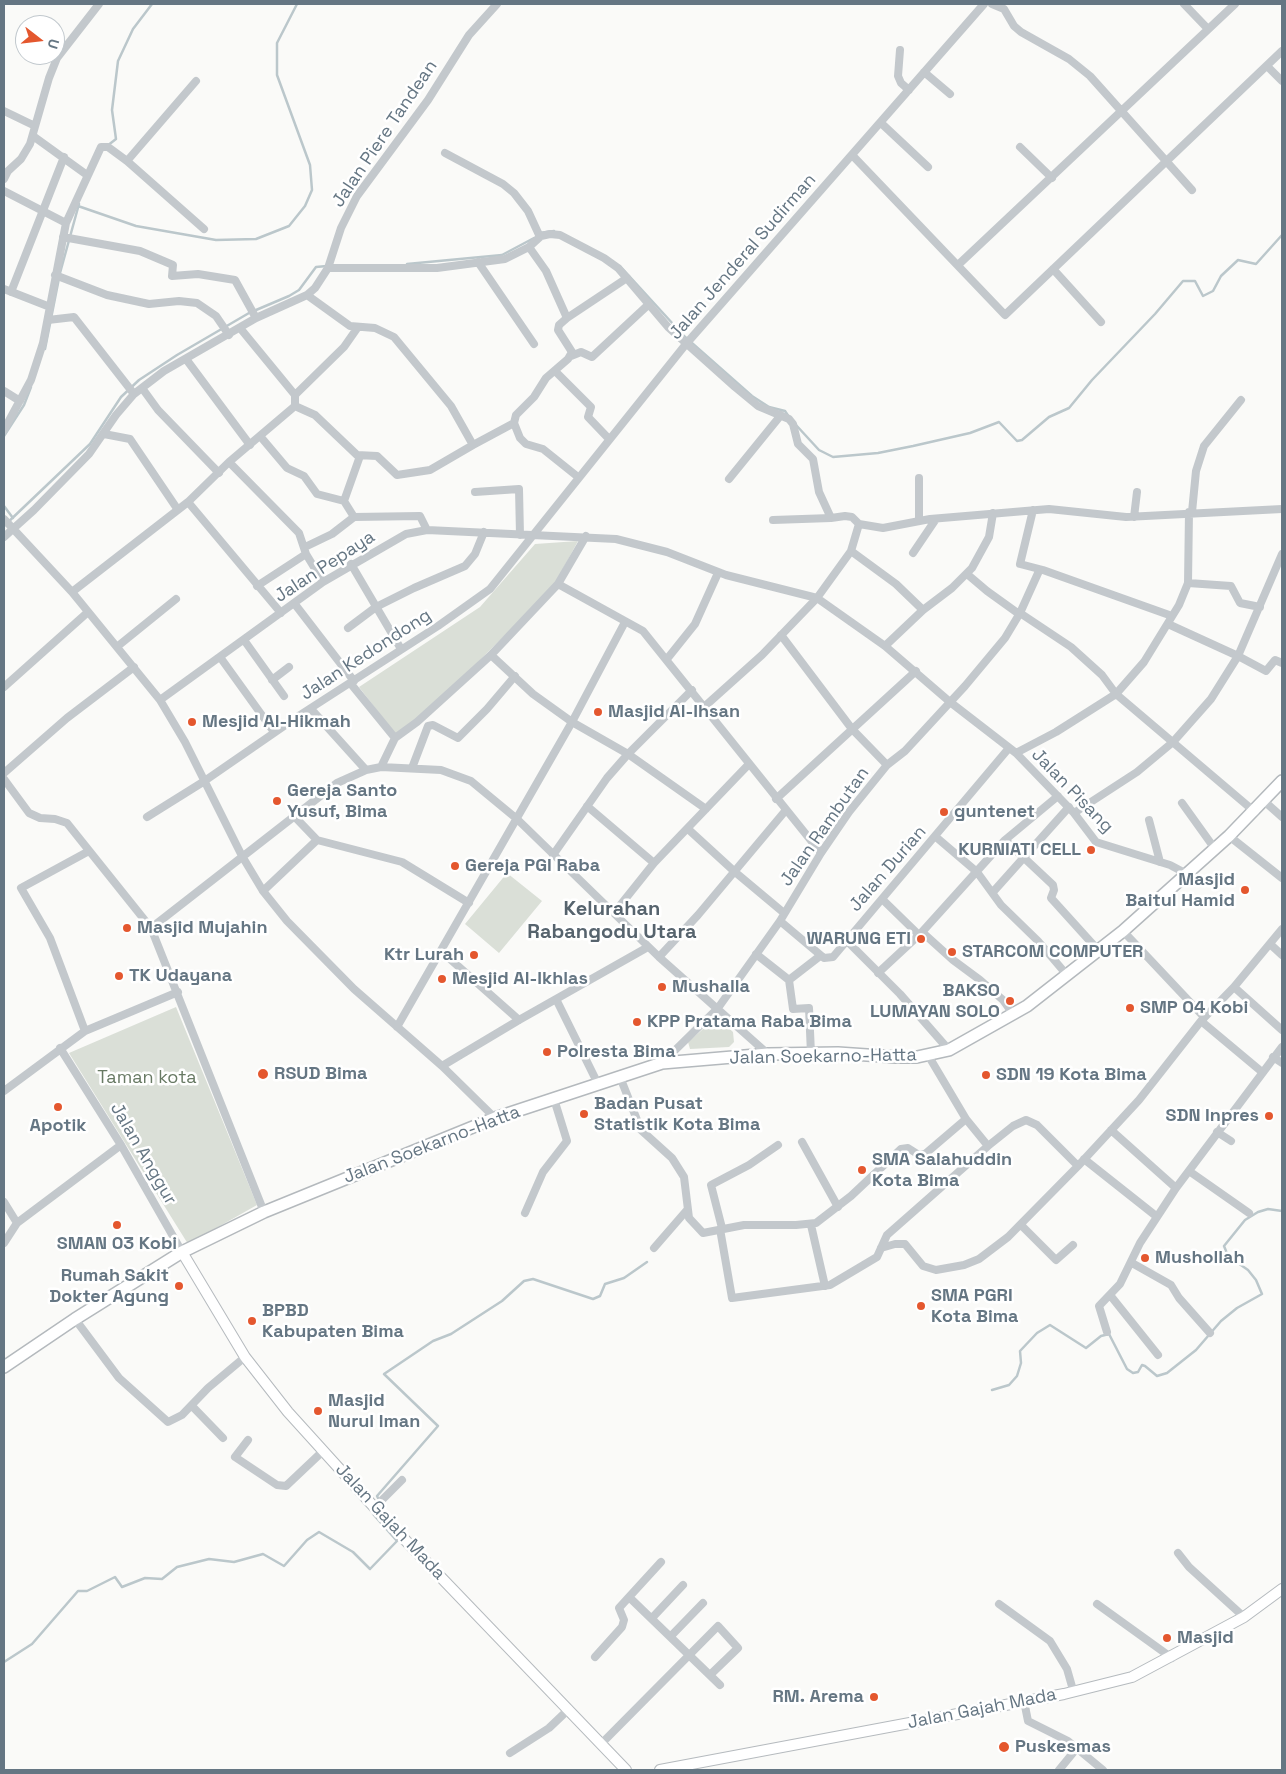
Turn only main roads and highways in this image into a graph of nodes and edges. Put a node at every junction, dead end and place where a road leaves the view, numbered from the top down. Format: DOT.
graph roads {
  1 [pos="1282,782"];
  2 [pos="182,1252"];
  3 [pos="4,1367"];
  4 [pos="1282,1589"];
  5 [pos="626,1770"];
  6 [pos="660,1770"];
  1 -- 2 [label="highway, Jalan Soekarno-Hatta"];
  2 -- 3 [label="highway, Jalan Soekarno-Hatta"];
  2 -- 5 [label="main road, Jalan Gajah Mada"];
  4 -- 6 [label="main road, Jalan Gajah Mada"];
}
